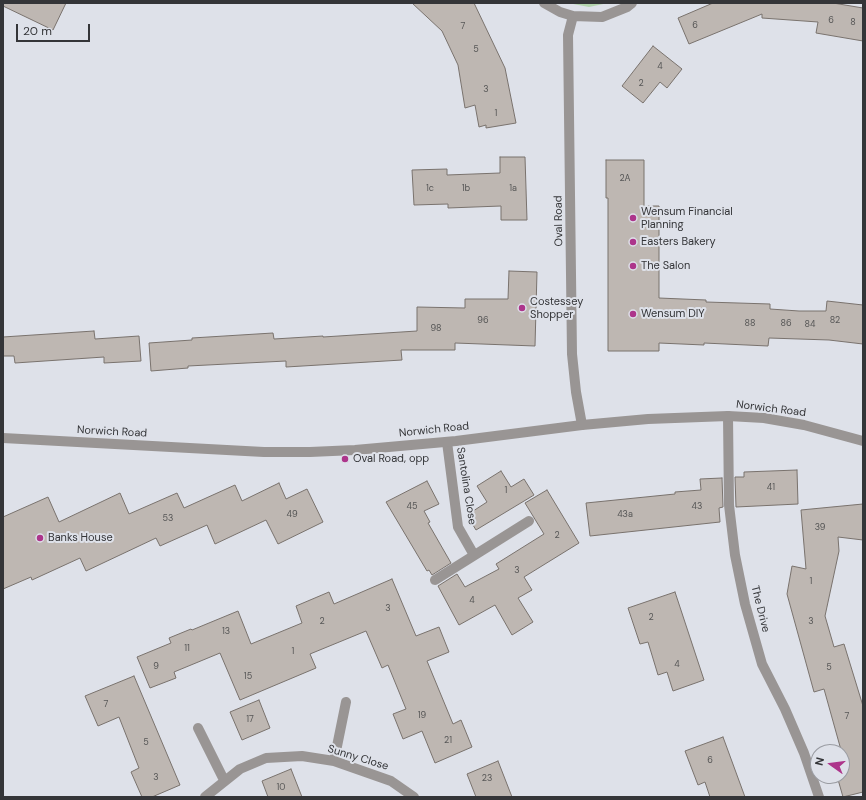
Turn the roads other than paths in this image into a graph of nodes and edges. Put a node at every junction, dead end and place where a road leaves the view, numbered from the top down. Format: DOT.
graph roads {
  1 [pos="544,3"];
  2 [pos="632,3"];
  3 [pos="573,16"];
  4 [pos="728,416"];
  5 [pos="582,425"];
  6 [pos="3,438"];
  7 [pos="863,441"];
  8 [pos="447,442"];
  9 [pos="529,521"];
  10 [pos="474,555"];
  11 [pos="435,580"];
  12 [pos="346,702"];
  13 [pos="198,728"];
  14 [pos="334,761"];
  15 [pos="224,780"];
  16 [pos="205,797"];
  17 [pos="414,797"];
  18 [pos="819,797"];
  1 -- 3 [label="street"];
  2 -- 3 [label="street"];
  3 -- 5 [label="street, Oval Road"];
  4 -- 5 [label="street, Norwich Road"];
  4 -- 7 [label="street, Norwich Road"];
  4 -- 18 [label="street, The Drive"];
  5 -- 8 [label="street, Norwich Road"];
  6 -- 8 [label="street, Norwich Road"];
  8 -- 10 [label="street, Santolina Close"];
  9 -- 10 [label="street"];
  10 -- 11 [label="street"];
  12 -- 14 [label="street"];
  13 -- 15 [label="street"];
  14 -- 15 [label="street, Sunny Close"];
  14 -- 17 [label="street, Sunny Close"];
  15 -- 16 [label="street, Sunny Close"];
}
